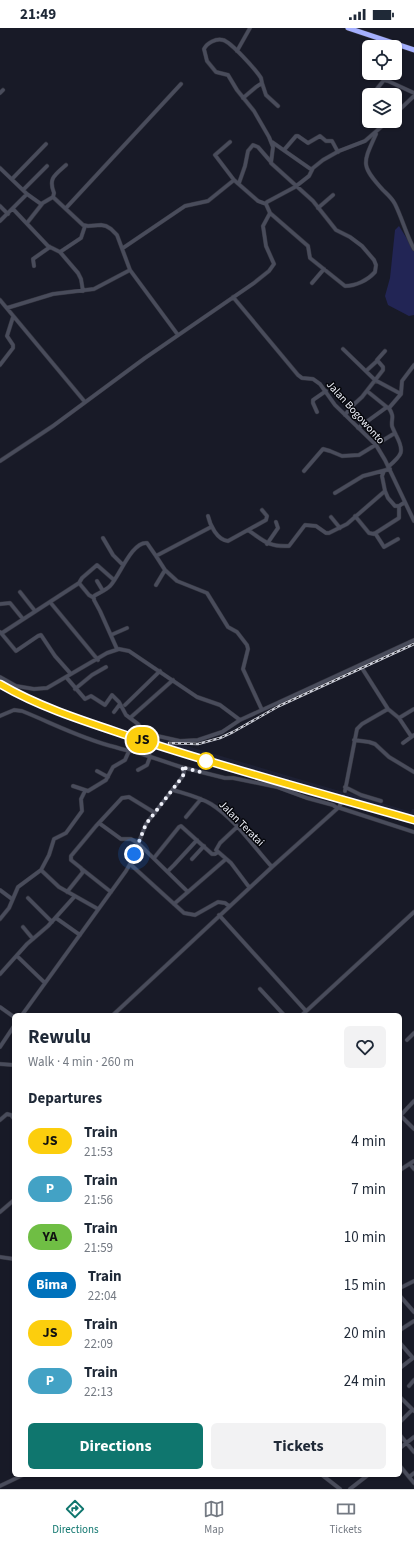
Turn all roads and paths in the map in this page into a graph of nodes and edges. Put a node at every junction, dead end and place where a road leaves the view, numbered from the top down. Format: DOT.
graph roads {
  1 [pos="250,28"];
  2 [pos="348,28"];
  3 [pos="359,28"];
  4 [pos="414,46"];
  5 [pos="414,50"];
  6 [pos="238,51"];
  7 [pos="262,83"];
  8 [pos="181,84"];
  9 [pos="378,88"];
  10 [pos="414,93"];
  11 [pos="414,96"];
  12 [pos="243,98"];
  13 [pos="278,106"];
  14 [pos="402,107"];
  15 [pos="380,128"];
  16 [pos="376,132"];
  17 [pos="230,142"];
  18 [pos="272,142"];
  19 [pos="46,144"];
  20 [pos="284,150"];
  21 [pos="338,152"];
  22 [pos="271,163"];
  23 [pos="66,165"];
  24 [pos="47,166"];
  25 [pos="0,168"];
  26 [pos="312,170"];
  27 [pos="12,179"];
  28 [pos="234,180"];
  29 [pos="239,183"];
  30 [pos="296,187"];
  31 [pos="24,190"];
  32 [pos="27,194"];
  33 [pos="333,195"];
  34 [pos="53,197"];
  35 [pos="42,204"];
  36 [pos="266,204"];
  37 [pos="0,206"];
  38 [pos="66,208"];
  39 [pos="318,208"];
  40 [pos="13,209"];
  41 [pos="270,213"];
  42 [pos="8,214"];
  43 [pos="0,221"];
  44 [pos="27,223"];
  45 [pos="86,226"];
  46 [pos="50,247"];
  47 [pos="123,248"];
  48 [pos="414,249"];
  49 [pos="60,252"];
  50 [pos="34,266"];
  51 [pos="130,270"];
  52 [pos="324,270"];
  53 [pos="312,284"];
  54 [pos="83,291"];
  55 [pos="233,297"];
  56 [pos="0,300"];
  57 [pos="7,308"];
  58 [pos="13,317"];
  59 [pos="178,335"];
  60 [pos="343,349"];
  61 [pos="385,351"];
  62 [pos="0,355"];
  63 [pos="4,359"];
  64 [pos="377,361"];
  65 [pos="0,365"];
  66 [pos="414,365"];
  67 [pos="366,371"];
  68 [pos="375,380"];
  69 [pos="367,390"];
  70 [pos="326,391"];
  71 [pos="401,394"];
  72 [pos="85,402"];
  73 [pos="388,408"];
  74 [pos="318,412"];
  75 [pos="345,415"];
  76 [pos="358,428"];
  77 [pos="395,433"];
  78 [pos="376,445"];
  79 [pos="0,461"];
  80 [pos="389,468"];
  81 [pos="304,471"];
  82 [pos="384,471"];
  83 [pos="385,491"];
  84 [pos="336,493"];
  85 [pos="405,502"];
  86 [pos="399,506"];
  87 [pos="262,510"];
  88 [pos="208,516"];
  89 [pos="356,516"];
  90 [pos="331,517"];
  91 [pos="414,521"];
  92 [pos="276,522"];
  93 [pos="211,527"];
  94 [pos="340,528"];
  95 [pos="248,530"];
  96 [pos="375,533"];
  97 [pos="103,538"];
  98 [pos="398,539"];
  99 [pos="267,544"];
  100 [pos="156,556"];
  101 [pos="123,565"];
  102 [pos="165,570"];
  103 [pos="114,580"];
  104 [pos="96,581"];
  105 [pos="79,583"];
  106 [pos="156,585"];
  107 [pos="103,591"];
  108 [pos="20,592"];
  109 [pos="94,598"];
  110 [pos="50,602"];
  111 [pos="0,604"];
  112 [pos="36,611"];
  113 [pos="23,620"];
  114 [pos="127,628"];
  115 [pos="0,633"];
  116 [pos="111,635"];
  117 [pos="414,640"];
  118 [pos="117,649"];
  119 [pos="98,660"];
  120 [pos="360,664"];
  121 [pos="106,667"];
  122 [pos="160,671"];
  123 [pos="72,674"];
  124 [pos="0,677"];
  125 [pos="66,677"];
  126 [pos="173,680"];
  127 [pos="75,689"];
  128 [pos="120,704"];
  129 [pos="125,705"];
  130 [pos="414,708"];
  131 [pos="388,709"];
  132 [pos="262,710"];
  133 [pos="114,712"];
  134 [pos="0,716"];
  135 [pos="233,716"];
  136 [pos="130,718"];
  137 [pos="399,718"];
  138 [pos="240,720"];
  139 [pos="234,724"];
  140 [pos="413,735"];
  141 [pos="158,736"];
  142 [pos="354,740"];
  143 [pos="403,744"];
  144 [pos="134,746"];
  145 [pos="131,751"];
  146 [pos="150,756"];
  147 [pos="181,767"];
  148 [pos="138,770"];
  149 [pos="97,771"];
  150 [pos="414,772"];
  151 [pos="108,777"];
  152 [pos="73,786"];
  153 [pos="173,790"];
  154 [pos="85,791"];
  155 [pos="201,799"];
  156 [pos="381,801"];
  157 [pos="340,806"];
  158 [pos="155,813"];
  159 [pos="186,817"];
  160 [pos="99,823"];
  161 [pos="237,827"];
  162 [pos="414,832"];
  163 [pos="197,840"];
  164 [pos="138,843"];
  165 [pos="204,846"];
  166 [pos="218,852"];
  167 [pos="154,858"];
  168 [pos="192,859"];
  169 [pos="226,859"];
  170 [pos="130,864"];
  171 [pos="272,866"];
  172 [pos="81,868"];
  173 [pos="41,870"];
  174 [pos="168,871"];
  175 [pos="250,887"];
  176 [pos="0,890"];
  177 [pos="67,892"];
  178 [pos="111,892"];
  179 [pos="188,892"];
  180 [pos="75,896"];
  181 [pos="28,898"];
  182 [pos="12,899"];
  183 [pos="174,904"];
  184 [pos="229,906"];
  185 [pos="98,909"];
  186 [pos="414,912"];
  187 [pos="219,915"];
  188 [pos="56,918"];
  189 [pos="0,919"];
  190 [pos="52,922"];
  191 [pos="23,927"];
  192 [pos="80,935"];
  193 [pos="33,938"];
  194 [pos="17,956"];
  195 [pos="0,974"];
  196 [pos="45,983"];
  197 [pos="260,989"];
  198 [pos="0,1006"];
  199 [pos="306,1011"];
  200 [pos="23,1013"];
  201 [pos="115,1013"];
  202 [pos="282,1013"];
  203 [pos="12,1015"];
  204 [pos="12,1029"];
  205 [pos="414,1033"];
  206 [pos="407,1040"];
  207 [pos="0,1047"];
  208 [pos="0,1064"];
  209 [pos="12,1065"];
  210 [pos="414,1101"];
  211 [pos="402,1114"];
  212 [pos="12,1116"];
  213 [pos="402,1118"];
  214 [pos="0,1120"];
  215 [pos="414,1129"];
  216 [pos="412,1163"];
  217 [pos="402,1169"];
  218 [pos="414,1169"];
  219 [pos="12,1202"];
  220 [pos="0,1212"];
  221 [pos="0,1257"];
  222 [pos="12,1259"];
  223 [pos="414,1281"];
  224 [pos="402,1287"];
  225 [pos="402,1298"];
  226 [pos="414,1312"];
  227 [pos="414,1321"];
  228 [pos="402,1329"];
  229 [pos="402,1345"];
  230 [pos="413,1357"];
  231 [pos="402,1366"];
  232 [pos="414,1380"];
  233 [pos="409,1386"];
  234 [pos="402,1399"];
  235 [pos="413,1410"];
  236 [pos="402,1420"];
  237 [pos="414,1437"];
  238 [pos="402,1438"];
  239 [pos="407,1443"];
  240 [pos="402,1447"];
  241 [pos="414,1452"];
  242 [pos="402,1468"];
  243 [pos="414,1473"];
  244 [pos="19,1477"];
  245 [pos="325,1477"];
  246 [pos="365,1477"];
  247 [pos="409,1477"];
  248 [pos="414,1483"];
  249 [pos="0,1486"];
  250 [pos="340,1489"];
  251 [pos="350,1489"];
  1 -- 6 [label="street"];
  2 -- 5 [label="highway"];
  3 -- 4 [label="highway"];
  6 -- 7 [label="street"];
  6 -- 12 [label="street"];
  7 -- 12 [label="street"];
  7 -- 13 [label="street"];
  8 -- 38 [label="street"];
  9 -- 10 [label="street"];
  11 -- 14 [label="street"];
  12 -- 18 [label="street"];
  15 -- 16 [label="street"];
  16 -- 21 [label="street"];
  16 -- 48 [label="street"];
  17 -- 28 [label="street"];
  18 -- 20 [label="street"];
  18 -- 22 [label="street"];
  19 -- 27 [label="street"];
  20 -- 21 [label="street"];
  20 -- 26 [label="street"];
  21 -- 26 [label="street"];
  22 -- 29 [label="street"];
  22 -- 30 [label="street"];
  23 -- 34 [label="street"];
  24 -- 31 [label="street"];
  25 -- 27 [label="street"];
  26 -- 30 [label="street"];
  27 -- 31 [label="street"];
  28 -- 29 [label="street"];
  28 -- 47 [label="street"];
  29 -- 36 [label="street"];
  30 -- 36 [label="street"];
  30 -- 39 [label="street"];
  31 -- 32 [label="street"];
  32 -- 35 [label="street"];
  32 -- 40 [label="street"];
  33 -- 39 [label="street"];
  34 -- 35 [label="street"];
  34 -- 38 [label="street"];
  35 -- 44 [label="street"];
  36 -- 41 [label="street"];
  37 -- 42 [label="street"];
  38 -- 45 [label="street"];
  39 -- 52 [label="street"];
  40 -- 42 [label="street"];
  40 -- 44 [label="street"];
  41 -- 52 [label="street"];
  41 -- 55 [label="street"];
  42 -- 43 [label="street"];
  44 -- 46 [label="street"];
  45 -- 47 [label="street"];
  45 -- 49 [label="street"];
  46 -- 49 [label="street"];
  46 -- 50 [label="street"];
  47 -- 51 [label="street"];
  49 -- 54 [label="street"];
  51 -- 54 [label="street"];
  51 -- 59 [label="street"];
  52 -- 53 [label="street"];
  54 -- 57 [label="street"];
  55 -- 59 [label="street"];
  55 -- 70 [label="street, Jalan Bogowonto"];
  56 -- 57 [label="street"];
  57 -- 58 [label="street"];
  58 -- 63 [label="street"];
  58 -- 72 [label="street"];
  59 -- 72 [label="street"];
  60 -- 67 [label="street"];
  61 -- 64 [label="street"];
  62 -- 63 [label="street"];
  63 -- 65 [label="street"];
  64 -- 67 [label="street"];
  64 -- 68 [label="street"];
  66 -- 71 [label="street"];
  67 -- 68 [label="street"];
  68 -- 69 [label="street"];
  68 -- 71 [label="street"];
  69 -- 73 [label="street"];
  69 -- 75 [label="street"];
  70 -- 74 [label="street"];
  70 -- 75 [label="street, Jalan Bogowonto"];
  71 -- 73 [label="street"];
  72 -- 79 [label="street"];
  73 -- 76 [label="street"];
  73 -- 77 [label="street"];
  75 -- 76 [label="street, Jalan Bogowonto"];
  76 -- 78 [label="street, Jalan Bogowonto"];
  77 -- 78 [label="street"];
  77 -- 80 [label="street"];
  78 -- 80 [label="street, Jalan Bogowonto"];
  78 -- 81 [label="street"];
  80 -- 82 [label="street"];
  80 -- 85 [label="street, Jalan Bogowonto"];
  82 -- 83 [label="street"];
  82 -- 84 [label="street"];
  83 -- 86 [label="street"];
  83 -- 89 [label="street"];
  85 -- 86 [label="street"];
  85 -- 91 [label="street, Jalan Bogowonto"];
  86 -- 96 [label="street"];
  87 -- 95 [label="street"];
  88 -- 93 [label="street"];
  89 -- 94 [label="street"];
  89 -- 96 [label="street"];
  90 -- 94 [label="street"];
  92 -- 99 [label="street"];
  93 -- 95 [label="street"];
  93 -- 100 [label="street"];
  94 -- 99 [label="street"];
  95 -- 99 [label="street"];
  96 -- 98 [label="street"];
  97 -- 101 [label="street"];
  100 -- 101 [label="street"];
  100 -- 102 [label="street"];
  101 -- 103 [label="street"];
  102 -- 106 [label="street"];
  102 -- 132 [label="street"];
  103 -- 105 [label="street"];
  103 -- 107 [label="street"];
  104 -- 107 [label="street"];
  105 -- 109 [label="street"];
  105 -- 110 [label="street"];
  107 -- 109 [label="street"];
  108 -- 112 [label="street"];
  109 -- 116 [label="street"];
  110 -- 112 [label="street"];
  110 -- 119 [label="street"];
  111 -- 113 [label="street"];
  112 -- 113 [label="street"];
  113 -- 115 [label="street"];
  114 -- 116 [label="street"];
  115 -- 123 [label="street"];
  116 -- 118 [label="street"];
  117 -- 120 [label="street"];
  118 -- 119 [label="street"];
  118 -- 122 [label="street"];
  119 -- 123 [label="street"];
  120 -- 131 [label="street"];
  120 -- 132 [label="street"];
  121 -- 127 [label="street"];
  122 -- 126 [label="street"];
  122 -- 129 [label="street"];
  123 -- 125 [label="street"];
  124 -- 125 [label="street"];
  125 -- 127 [label="street"];
  126 -- 135 [label="street"];
  126 -- 136 [label="street"];
  127 -- 128 [label="street"];
  128 -- 133 [label="street"];
  128 -- 136 [label="street"];
  130 -- 137 [label="street"];
  131 -- 137 [label="street"];
  131 -- 142 [label="street"];
  132 -- 138 [label="street"];
  134 -- 145 [label="street"];
  135 -- 138 [label="street"];
  135 -- 139 [label="street"];
  136 -- 141 [label="street"];
  137 -- 140 [label="street"];
  138 -- 139 [label="street"];
  139 -- 141 [label="street"];
  140 -- 143 [label="street"];
  141 -- 146 [label="street"];
  142 -- 150 [label="street"];
  142 -- 156 [label="street"];
  144 -- 145 [label="street"];
  145 -- 146 [label="street"];
  145 -- 151 [label="street"];
  146 -- 147 [label="street"];
  146 -- 148 [label="street"];
  147 -- 153 [label="street"];
  147 -- 157 [label="street"];
  149 -- 151 [label="street"];
  151 -- 154 [label="street"];
  152 -- 154 [label="street"];
  153 -- 155 [label="street, Jalan Teratai"];
  153 -- 158 [label="street"];
  154 -- 173 [label="street"];
  155 -- 159 [label="street"];
  155 -- 161 [label="street, Jalan Teratai"];
  157 -- 162 [label="street"];
  157 -- 171 [label="street"];
  158 -- 160 [label="street"];
  158 -- 164 [label="street"];
  160 -- 164 [label="street"];
  160 -- 172 [label="street"];
  161 -- 166 [label="street"];
  161 -- 171 [label="street, Jalan Teratai"];
  163 -- 165 [label="street"];
  163 -- 167 [label="street"];
  163 -- 174 [label="street"];
  164 -- 167 [label="street"];
  164 -- 170 [label="street"];
  165 -- 166 [label="street"];
  165 -- 168 [label="street"];
  166 -- 169 [label="street"];
  167 -- 174 [label="street"];
  169 -- 175 [label="street"];
  169 -- 179 [label="street"];
  170 -- 178 [label="street"];
  170 -- 183 [label="street"];
  171 -- 175 [label="street"];
  172 -- 177 [label="street"];
  172 -- 178 [label="street"];
  173 -- 177 [label="street"];
  173 -- 182 [label="street"];
  174 -- 179 [label="street"];
  175 -- 184 [label="street"];
  176 -- 182 [label="street"];
  177 -- 180 [label="street"];
  178 -- 185 [label="street"];
  179 -- 183 [label="street"];
  180 -- 185 [label="street"];
  180 -- 188 [label="street"];
  181 -- 190 [label="street"];
  182 -- 189 [label="street"];
  183 -- 184 [label="street"];
  184 -- 187 [label="street"];
  185 -- 192 [label="street"];
  186 -- 199 [label="street"];
  187 -- 199 [label="street"];
  187 -- 201 [label="street"];
  188 -- 190 [label="street"];
  188 -- 192 [label="street"];
  190 -- 193 [label="street"];
  191 -- 193 [label="street"];
  192 -- 196 [label="street"];
  193 -- 194 [label="street"];
  194 -- 195 [label="street"];
  194 -- 196 [label="street"];
  196 -- 200 [label="street"];
  197 -- 202 [label="street"];
  198 -- 203 [label="street"];
  204 -- 207 [label="street"];
  205 -- 206 [label="street"];
  208 -- 209 [label="street"];
  210 -- 211 [label="street"];
  212 -- 214 [label="street"];
  213 -- 215 [label="street"];
  216 -- 217 [label="street"];
  216 -- 218 [label="street"];
  219 -- 220 [label="street"];
  221 -- 222 [label="street"];
  223 -- 224 [label="street"];
  225 -- 226 [label="street"];
  227 -- 228 [label="street"];
  229 -- 230 [label="street"];
  230 -- 231 [label="street"];
  232 -- 233 [label="street"];
  234 -- 235 [label="street"];
  235 -- 236 [label="street"];
  237 -- 239 [label="street"];
  238 -- 239 [label="street"];
  239 -- 240 [label="street"];
  239 -- 241 [label="street"];
  242 -- 247 [label="street"];
  243 -- 247 [label="street"];
  244 -- 249 [label="street"];
  245 -- 250 [label="street"];
  246 -- 251 [label="street"];
  247 -- 248 [label="street"];
}
